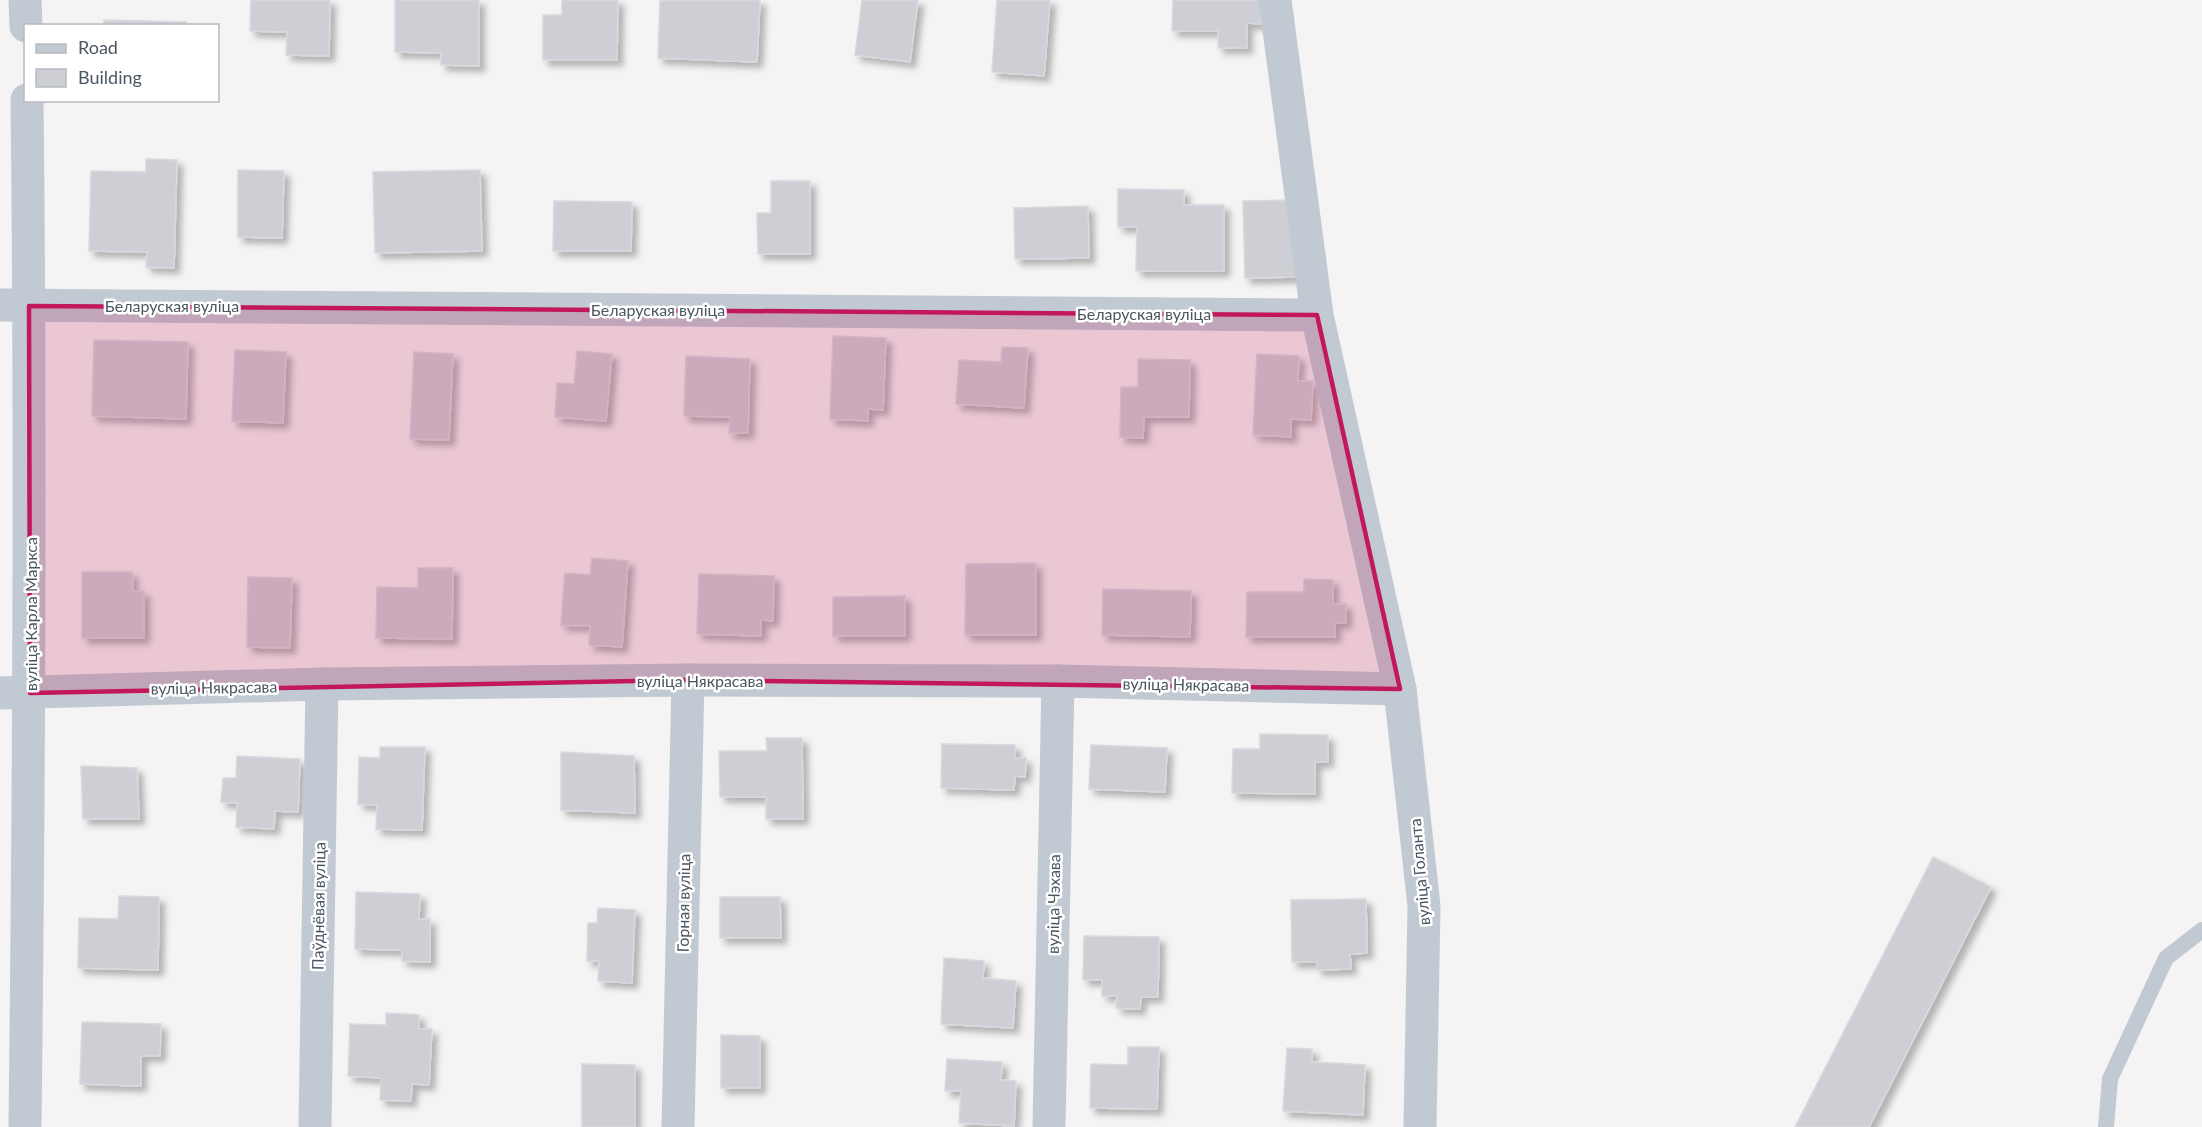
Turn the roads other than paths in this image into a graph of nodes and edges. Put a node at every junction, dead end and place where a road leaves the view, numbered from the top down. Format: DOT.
graph roads {
  1 [pos="25,0"];
  2 [pos="1275,0"];
  3 [pos="26,24"];
  4 [pos="27,102"];
  5 [pos="15,306"];
  6 [pos="1317,315"];
  7 [pos="688,680"];
  8 [pos="1058,681"];
  9 [pos="322,684"];
  10 [pos="1400,689"];
  11 [pos="15,693"];
  12 [pos="2202,930"];
  13 [pos="26,1127"];
  14 [pos="315,1127"];
  15 [pos="678,1127"];
  16 [pos="1049,1127"];
  17 [pos="1420,1127"];
  18 [pos="2106,1127"];
  1 -- 3 [label="street"];
  2 -- 6 [label="street, вуліца Голанта"];
  4 -- 5 [label="street, вуліца Карла Маркса"];
  5 -- 6 [label="street, Беларуская вуліца"];
  5 -- 11 [label="street, вуліца Карла Маркса"];
  6 -- 10 [label="street, вуліца Голанта"];
  7 -- 8 [label="street, вуліца Някрасава"];
  7 -- 9 [label="street, вуліца Някрасава"];
  7 -- 15 [label="street, Горная вуліца"];
  8 -- 10 [label="street, вуліца Някрасава"];
  8 -- 16 [label="street, вуліца Чэхава"];
  9 -- 11 [label="street, вуліца Някрасава"];
  9 -- 14 [label="street, Паўднёвая вуліца"];
  10 -- 17 [label="street, вуліца Голанта"];
  11 -- 13 [label="street, вуліца Карла Маркса"];
  12 -- 18 [label="lane"];
}
